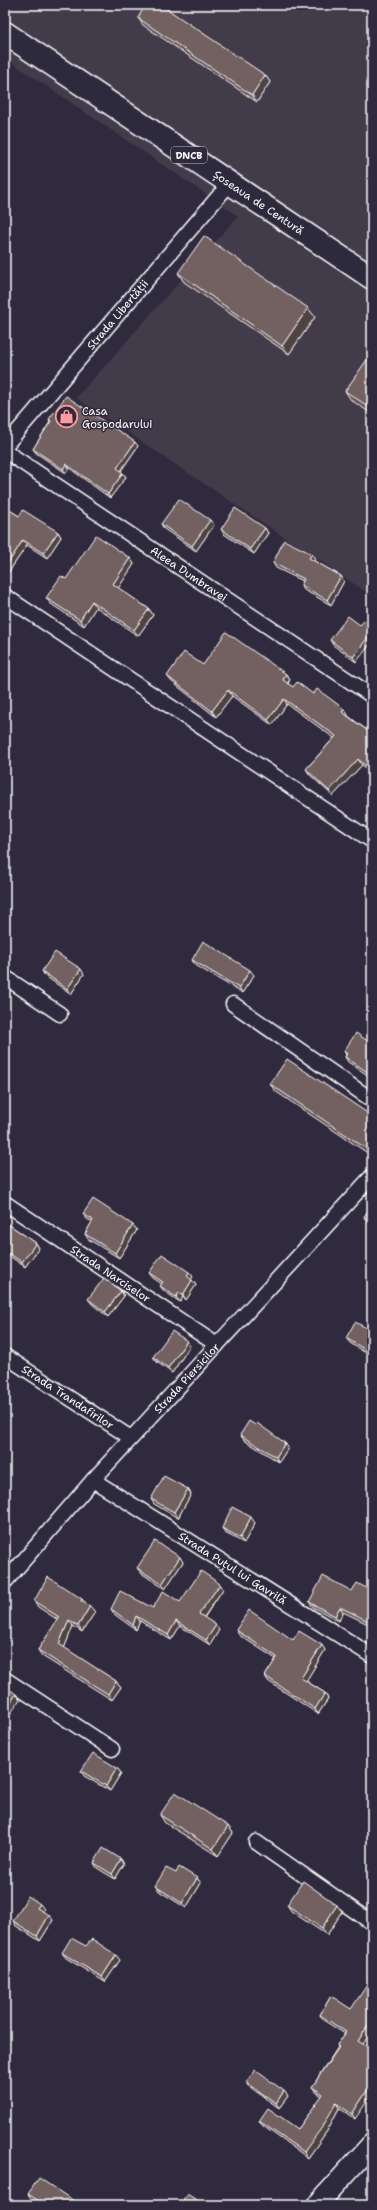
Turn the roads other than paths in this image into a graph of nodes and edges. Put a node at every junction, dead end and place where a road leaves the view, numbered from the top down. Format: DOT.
graph roads {
  1 [pos="5,33"];
  2 [pos="230,183"];
  3 [pos="372,278"];
  4 [pos="5,446"];
  5 [pos="5,451"];
  6 [pos="5,596"];
  7 [pos="372,696"];
  8 [pos="372,841"];
  9 [pos="5,977"];
  10 [pos="233,1004"];
  11 [pos="60,1014"];
  12 [pos="372,1100"];
  13 [pos="372,1176"];
  14 [pos="5,1202"];
  15 [pos="217,1346"];
  16 [pos="5,1356"];
  17 [pos="131,1438"];
  18 [pos="93,1480"];
  19 [pos="5,1582"];
  20 [pos="372,1656"];
  21 [pos="5,1679"];
  22 [pos="112,1749"];
  23 [pos="256,1842"];
  24 [pos="372,1923"];
  25 [pos="372,2144"];
  26 [pos="317,2205"];
  1 -- 2 [label="main road, Șoseaua de Centură / DNCB"];
  2 -- 3 [label="main road, Șoseaua de Centură / DNCB"];
  2 -- 4 [label="street, Strada Libertății"];
  5 -- 7 [label="street, Aleea Dumbravei"];
  6 -- 8 [label="street"];
  9 -- 11 [label="street"];
  10 -- 12 [label="street"];
  13 -- 15 [label="street, Strada Piersicilor"];
  14 -- 15 [label="street, Strada Narciselor"];
  15 -- 17 [label="street, Strada Piersicilor"];
  16 -- 17 [label="street, Strada Trandafirilor"];
  17 -- 18 [label="street, Strada Piersicilor"];
  18 -- 19 [label="street, Strada Piersicilor"];
  18 -- 20 [label="street, Strada Puțul lui Gavrilă"];
  21 -- 22 [label="street"];
  23 -- 24 [label="street"];
  25 -- 26 [label="main road"];
}
